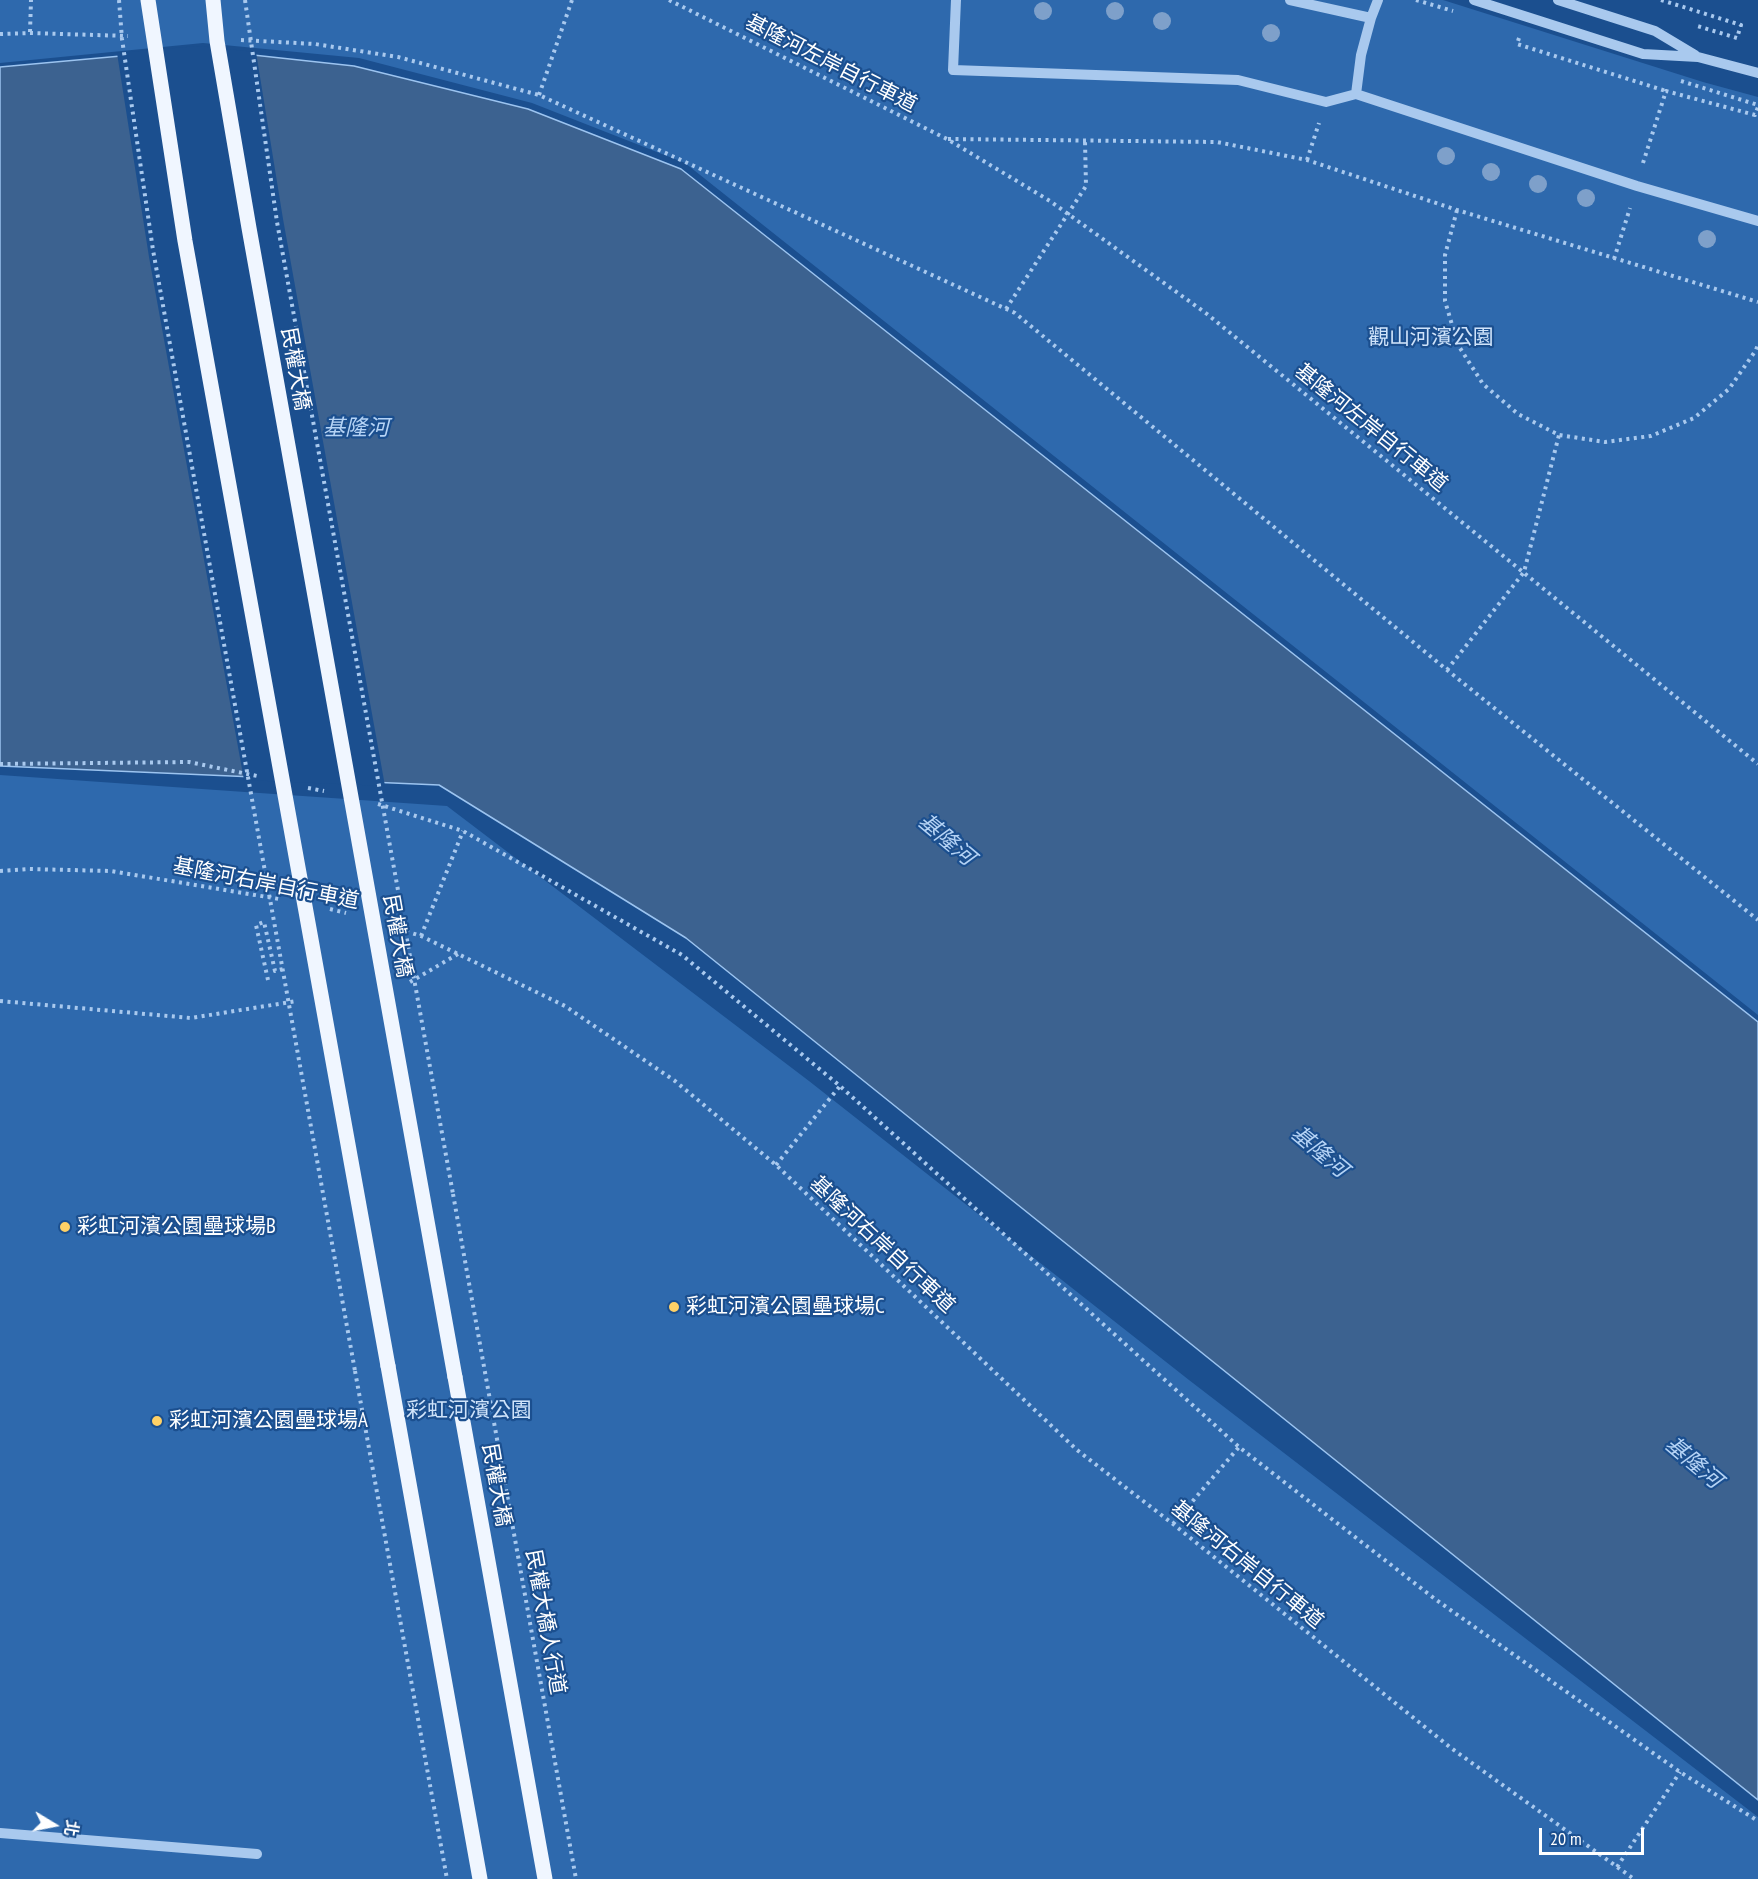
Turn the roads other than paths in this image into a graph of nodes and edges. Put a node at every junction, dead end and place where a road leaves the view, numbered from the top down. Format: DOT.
graph roads {
  1 [pos="148,0"];
  2 [pos="213,0"];
  3 [pos="956,0"];
  4 [pos="1290,0"];
  5 [pos="1378,0"];
  6 [pos="1474,0"];
  7 [pos="1558,0"];
  8 [pos="1371,18"];
  9 [pos="1698,57"];
  10 [pos="1756,74"];
  11 [pos="1356,94"];
  12 [pos="1758,221"];
  13 [pos="0,1833"];
  14 [pos="257,1854"];
  15 [pos="480,1879"];
  16 [pos="545,1879"];
  1 -- 15 [label="main road, bridge"];
  2 -- 16 [label="main road, 民權大橋, bridge"];
  3 -- 11 [label="lane"];
  4 -- 8 [label="lane"];
  5 -- 8 [label="lane"];
  6 -- 9 [label="lane"];
  7 -- 9 [label="lane"];
  8 -- 11 [label="lane"];
  9 -- 10 [label="lane"];
  11 -- 12 [label="lane"];
  13 -- 14 [label="lane"];
}
